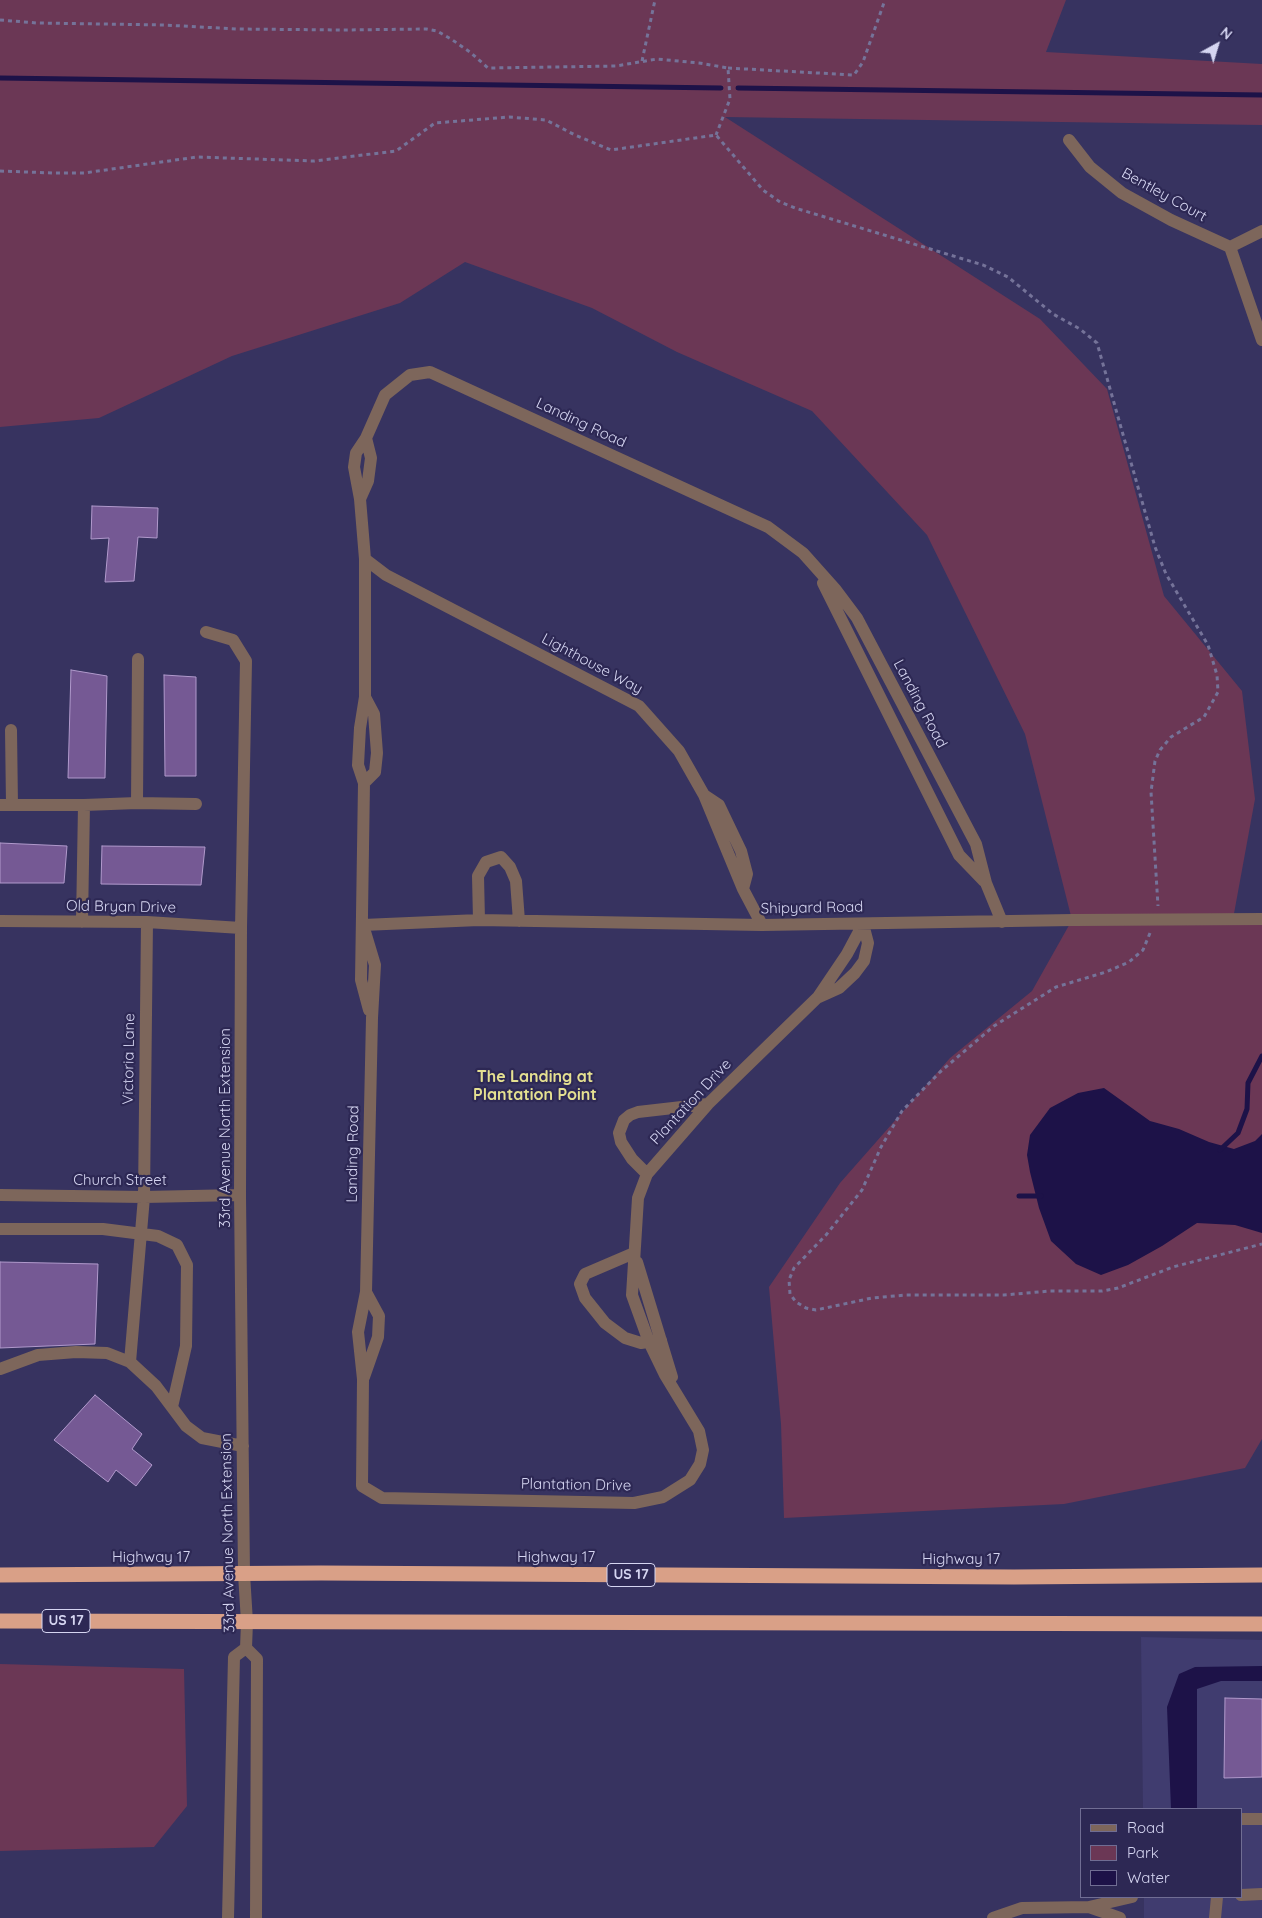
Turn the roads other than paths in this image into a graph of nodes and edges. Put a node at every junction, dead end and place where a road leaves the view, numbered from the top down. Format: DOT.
graph roads {
  1 [pos="1069,140"];
  2 [pos="1262,232"];
  3 [pos="1230,247"];
  4 [pos="1262,340"];
  5 [pos="803,554"];
  6 [pos="365,559"];
  7 [pos="206,632"];
  8 [pos="138,660"];
  9 [pos="365,697"];
  10 [pos="11,730"];
  11 [pos="924,746"];
  12 [pos="908,753"];
  13 [pos="364,783"];
  14 [pos="137,803"];
  15 [pos="84,804"];
  16 [pos="196,804"];
  17 [pos="6,805"];
  18 [pos="986,883"];
  19 [pos="1262,919"];
  20 [pos="479,920"];
  21 [pos="0,921"];
  22 [pos="519,921"];
  23 [pos="82,922"];
  24 [pos="147,922"];
  25 [pos="1002,922"];
  26 [pos="863,924"];
  27 [pos="363,925"];
  28 [pos="762,925"];
  29 [pos="241,928"];
  30 [pos="818,997"];
  31 [pos="708,1104"];
  32 [pos="647,1174"];
  33 [pos="0,1195"];
  34 [pos="240,1195"];
  35 [pos="144,1197"];
  36 [pos="0,1228"];
  37 [pos="141,1233"];
  38 [pos="634,1253"];
  39 [pos="366,1292"];
  40 [pos="655,1341"];
  41 [pos="130,1362"];
  42 [pos="0,1369"];
  43 [pos="362,1379"];
  44 [pos="172,1407"];
  45 [pos="243,1446"];
  46 [pos="362,1486"];
  47 [pos="244,1574"];
  48 [pos="1262,1575"];
  49 [pos="0,1576"];
  50 [pos="0,1621"];
  51 [pos="248,1622"];
  52 [pos="1262,1624"];
  53 [pos="246,1648"];
  54 [pos="1242,1819"];
  55 [pos="1262,1819"];
  56 [pos="1262,1894"];
  57 [pos="1242,1895"];
  58 [pos="1128,1898"];
  59 [pos="1217,1898"];
  60 [pos="1089,1907"];
  61 [pos="228,1918"];
  62 [pos="256,1918"];
  63 [pos="994,1918"];
  64 [pos="1120,1918"];
  65 [pos="1215,1918"];
  1 -- 3 [label="street, Bentley Court"];
  2 -- 3 [label="street"];
  3 -- 4 [label="street"];
  5 -- 6 [label="street, Landing Road"];
  5 -- 11 [label="street, Landing Road"];
  5 -- 12 [label="street, Landing Road"];
  6 -- 9 [label="street, Landing Road"];
  6 -- 28 [label="street, Lighthouse Way"];
  7 -- 29 [label="street, 33rd Avenue North Extension"];
  8 -- 14 [label="street"];
  9 -- 13 [label="street, Landing Road"];
  9 -- 13 [label="street, Landing Road"];
  10 -- 17 [label="street"];
  11 -- 12 [label="street"];
  11 -- 18 [label="street, Landing Road"];
  12 -- 18 [label="street, Landing Road"];
  13 -- 27 [label="street, Landing Road"];
  14 -- 15 [label="street"];
  14 -- 16 [label="street"];
  15 -- 17 [label="street"];
  15 -- 23 [label="street"];
  18 -- 25 [label="street, Landing Road"];
  19 -- 25 [label="street, Shipyard Road"];
  20 -- 22 [label="street, Shipyard Road"];
  20 -- 22 [label="street"];
  20 -- 27 [label="street, Shipyard Road"];
  21 -- 23 [label="street, Old Bryan Drive"];
  22 -- 28 [label="street, Shipyard Road"];
  23 -- 24 [label="street, Old Bryan Drive"];
  24 -- 29 [label="street, Old Bryan Drive"];
  24 -- 35 [label="street, Victoria Lane"];
  25 -- 26 [label="street, Shipyard Road"];
  26 -- 28 [label="street, Shipyard Road"];
  26 -- 30 [label="street, Plantation Drive"];
  26 -- 30 [label="street, Plantation Drive"];
  27 -- 39 [label="street, Landing Road"];
  29 -- 34 [label="street, 33rd Avenue North Extension"];
  30 -- 31 [label="street, Plantation Drive"];
  31 -- 32 [label="street, Plantation Drive"];
  31 -- 32 [label="street"];
  32 -- 38 [label="street, Plantation Drive"];
  33 -- 35 [label="street, Church Street"];
  34 -- 35 [label="street, Church Street"];
  34 -- 45 [label="street, 33rd Avenue North Extension"];
  35 -- 37 [label="street, Victoria Lane"];
  36 -- 37 [label="street"];
  37 -- 41 [label="street, Victoria Lane"];
  37 -- 44 [label="street"];
  38 -- 40 [label="street, Plantation Drive"];
  38 -- 40 [label="street"];
  39 -- 43 [label="street, Landing Road"];
  39 -- 43 [label="street, Landing Road"];
  40 -- 46 [label="street, Plantation Drive"];
  41 -- 42 [label="street"];
  41 -- 44 [label="street"];
  43 -- 46 [label="street, Landing Road"];
  44 -- 45 [label="street"];
  45 -- 47 [label="street, 33rd Avenue North Extension"];
  47 -- 48 [label="highway, Highway 17 / US 17"];
  47 -- 49 [label="highway, Highway 17 / US 17"];
  47 -- 51 [label="street, 33rd Avenue North Extension"];
  50 -- 51 [label="highway, US 17"];
  51 -- 52 [label="highway, US 17"];
  51 -- 53 [label="street, 33rd Avenue North Extension"];
  53 -- 61 [label="street, 33rd Avenue North Extension"];
  53 -- 62 [label="street, 33rd Avenue North Extension"];
  54 -- 55 [label="street"];
  56 -- 57 [label="street"];
  58 -- 60 [label="street"];
  59 -- 65 [label="street"];
  60 -- 63 [label="street"];
  60 -- 64 [label="street"];
}
